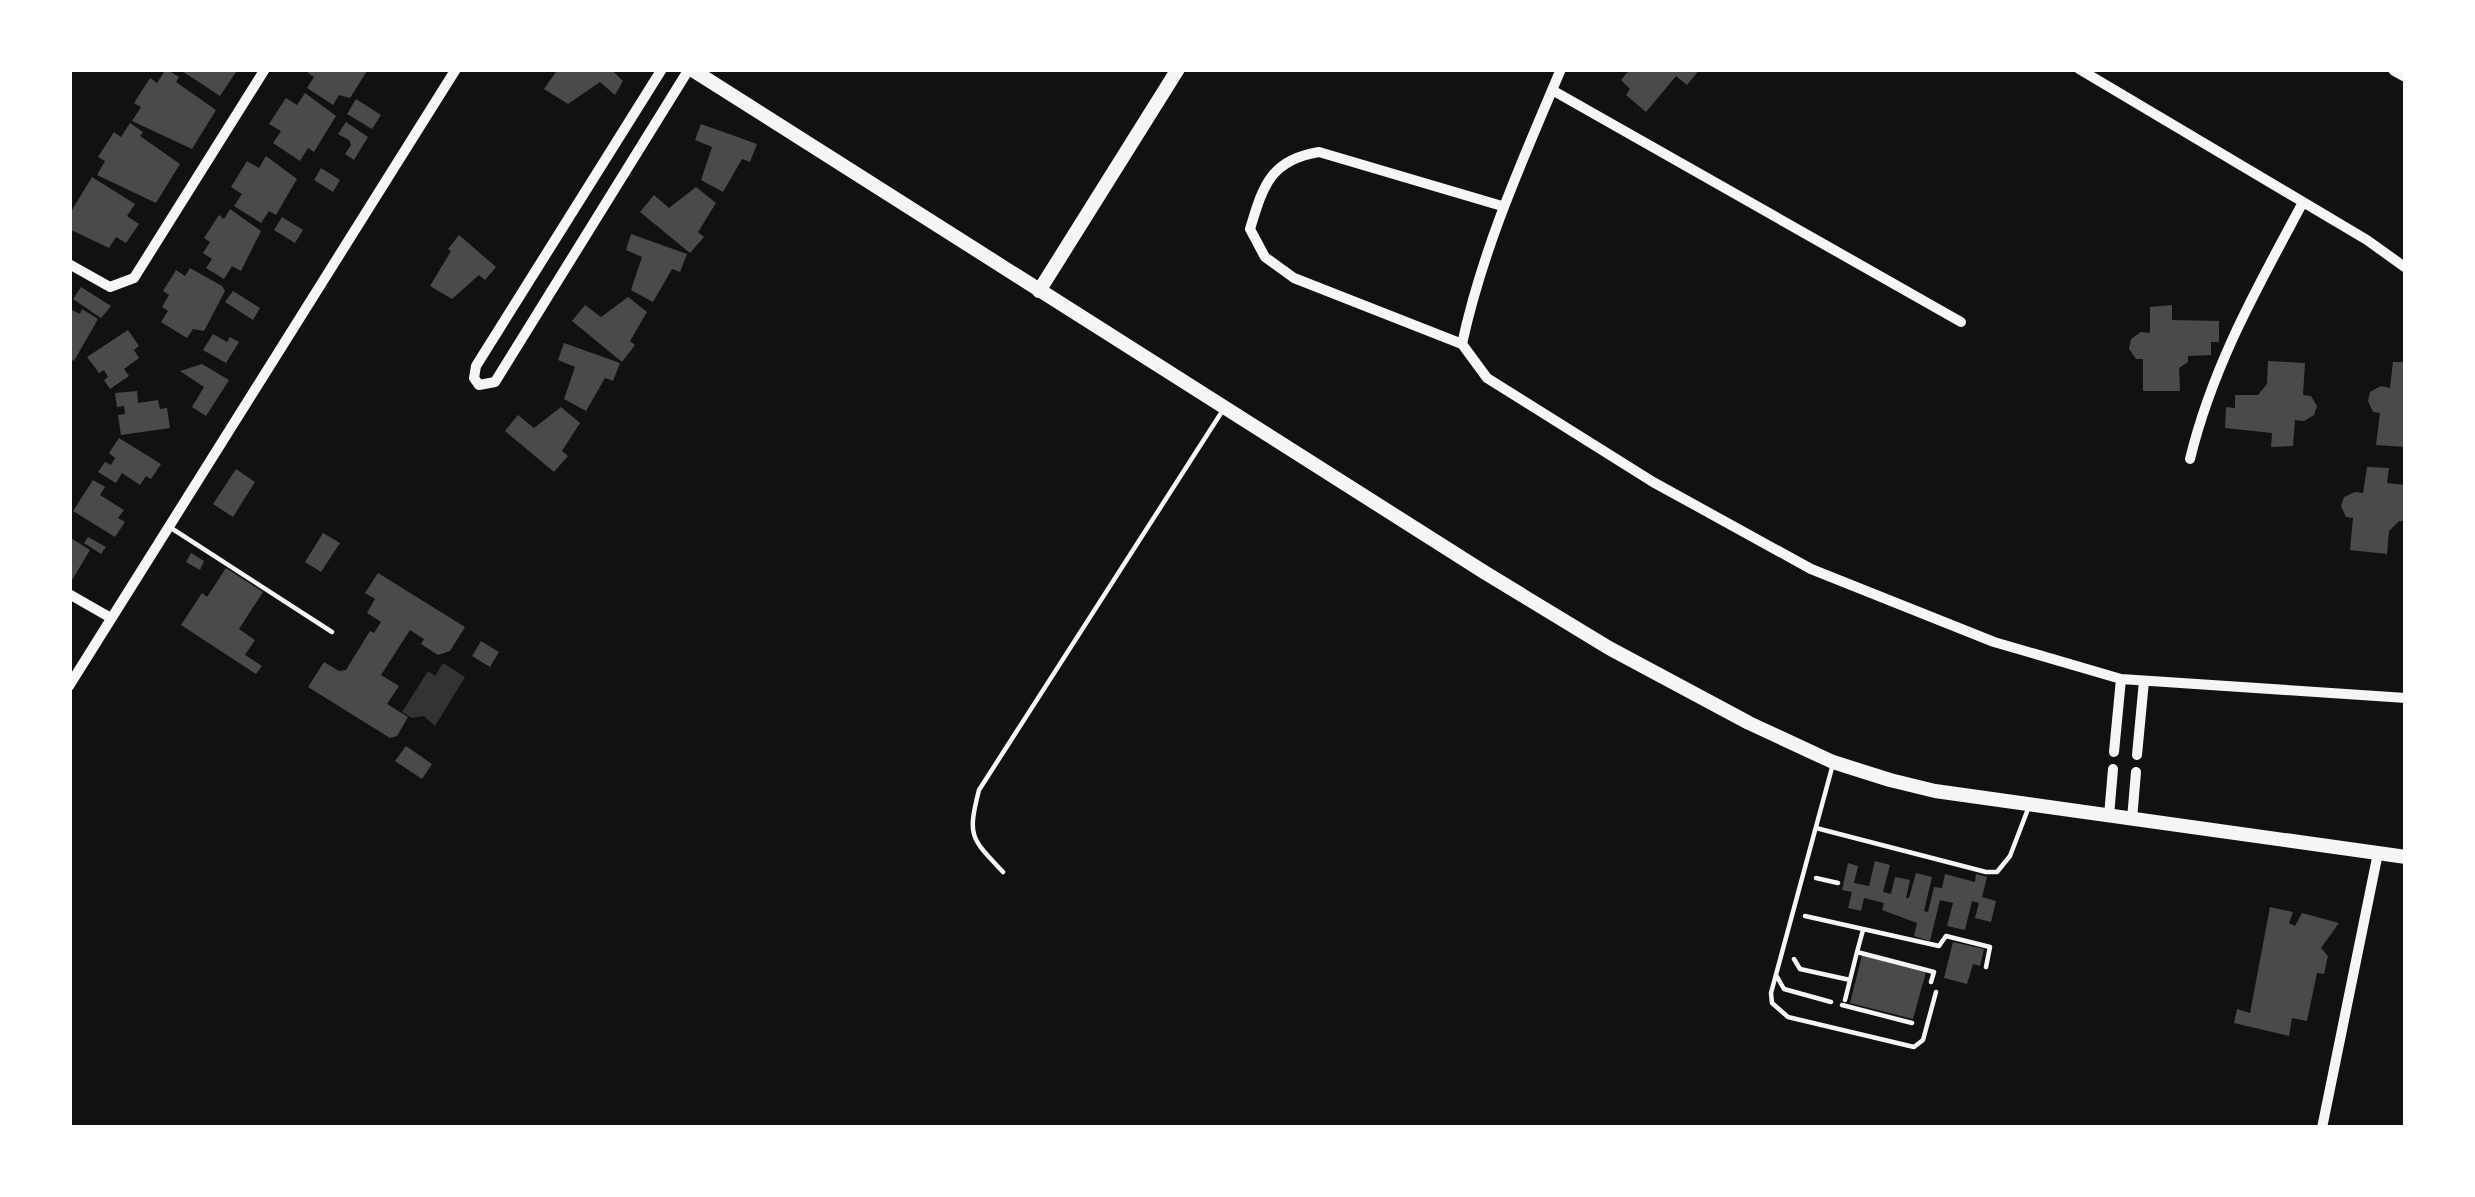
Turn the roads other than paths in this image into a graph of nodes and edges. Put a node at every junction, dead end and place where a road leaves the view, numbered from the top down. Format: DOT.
graph roads {
  1 [pos="265,69"];
  2 [pos="456,69"];
  3 [pos="662,69"];
  4 [pos="690,69"];
  5 [pos="1178,69"];
  6 [pos="1561,69"];
  7 [pos="2079,69"];
  8 [pos="2395,69"];
  9 [pos="2406,75"];
  10 [pos="1552,90"];
  11 [pos="2302,204"];
  12 [pos="1502,206"];
  13 [pos="69,264"];
  14 [pos="2406,268"];
  15 [pos="1039,291"];
  16 [pos="1961,322"];
  17 [pos="1462,344"];
  18 [pos="1223,410"];
  19 [pos="2190,459"];
  20 [pos="168,526"];
  21 [pos="69,593"];
  22 [pos="110,618"];
  23 [pos="332,632"];
  24 [pos="2121,680"];
  25 [pos="2144,681"];
  26 [pos="69,686"];
  27 [pos="2406,698"];
  28 [pos="2114,752"];
  29 [pos="2138,755"];
  30 [pos="1834,762"];
  31 [pos="2113,769"];
  32 [pos="2136,772"];
  33 [pos="2030,805"];
  34 [pos="2109,816"];
  35 [pos="2132,819"];
  36 [pos="1816,828"];
  37 [pos="2378,853"];
  38 [pos="2406,857"];
  39 [pos="1003,872"];
  40 [pos="1776,970"];
  41 [pos="1789,991"];
  42 [pos="1932,991"];
  43 [pos="1832,1002"];
  44 [pos="1772,1003"];
  45 [pos="2321,1128"];
  1 -- 13 [label="street"];
  2 -- 20 [label="street"];
  3 -- 4 [label="street"];
  4 -- 15 [label="street"];
  5 -- 15 [label="street"];
  6 -- 10 [label="street"];
  7 -- 11 [label="street"];
  8 -- 9 [label="street"];
  10 -- 12 [label="street"];
  10 -- 16 [label="street"];
  11 -- 14 [label="street"];
  11 -- 19 [label="street"];
  12 -- 17 [label="street"];
  12 -- 17 [label="street"];
  15 -- 18 [label="street"];
  17 -- 24 [label="street"];
  18 -- 30 [label="street"];
  18 -- 39 [label="lane"];
  20 -- 22 [label="street"];
  20 -- 23 [label="lane"];
  21 -- 22 [label="street"];
  22 -- 26 [label="street"];
  24 -- 25 [label="street"];
  24 -- 28 [label="street"];
  25 -- 27 [label="street"];
  25 -- 29 [label="street"];
  30 -- 33 [label="street"];
  30 -- 36 [label="lane"];
  31 -- 34 [label="street"];
  32 -- 35 [label="street"];
  33 -- 34 [label="street"];
  33 -- 36 [label="lane"];
  34 -- 35 [label="street"];
  35 -- 37 [label="street"];
  36 -- 40 [label="lane"];
  37 -- 38 [label="street"];
  37 -- 45 [label="street"];
  40 -- 41 [label="lane"];
  40 -- 44 [label="lane"];
  41 -- 43 [label="lane"];
  41 -- 44 [label="lane"];
  42 -- 44 [label="lane"];
}
